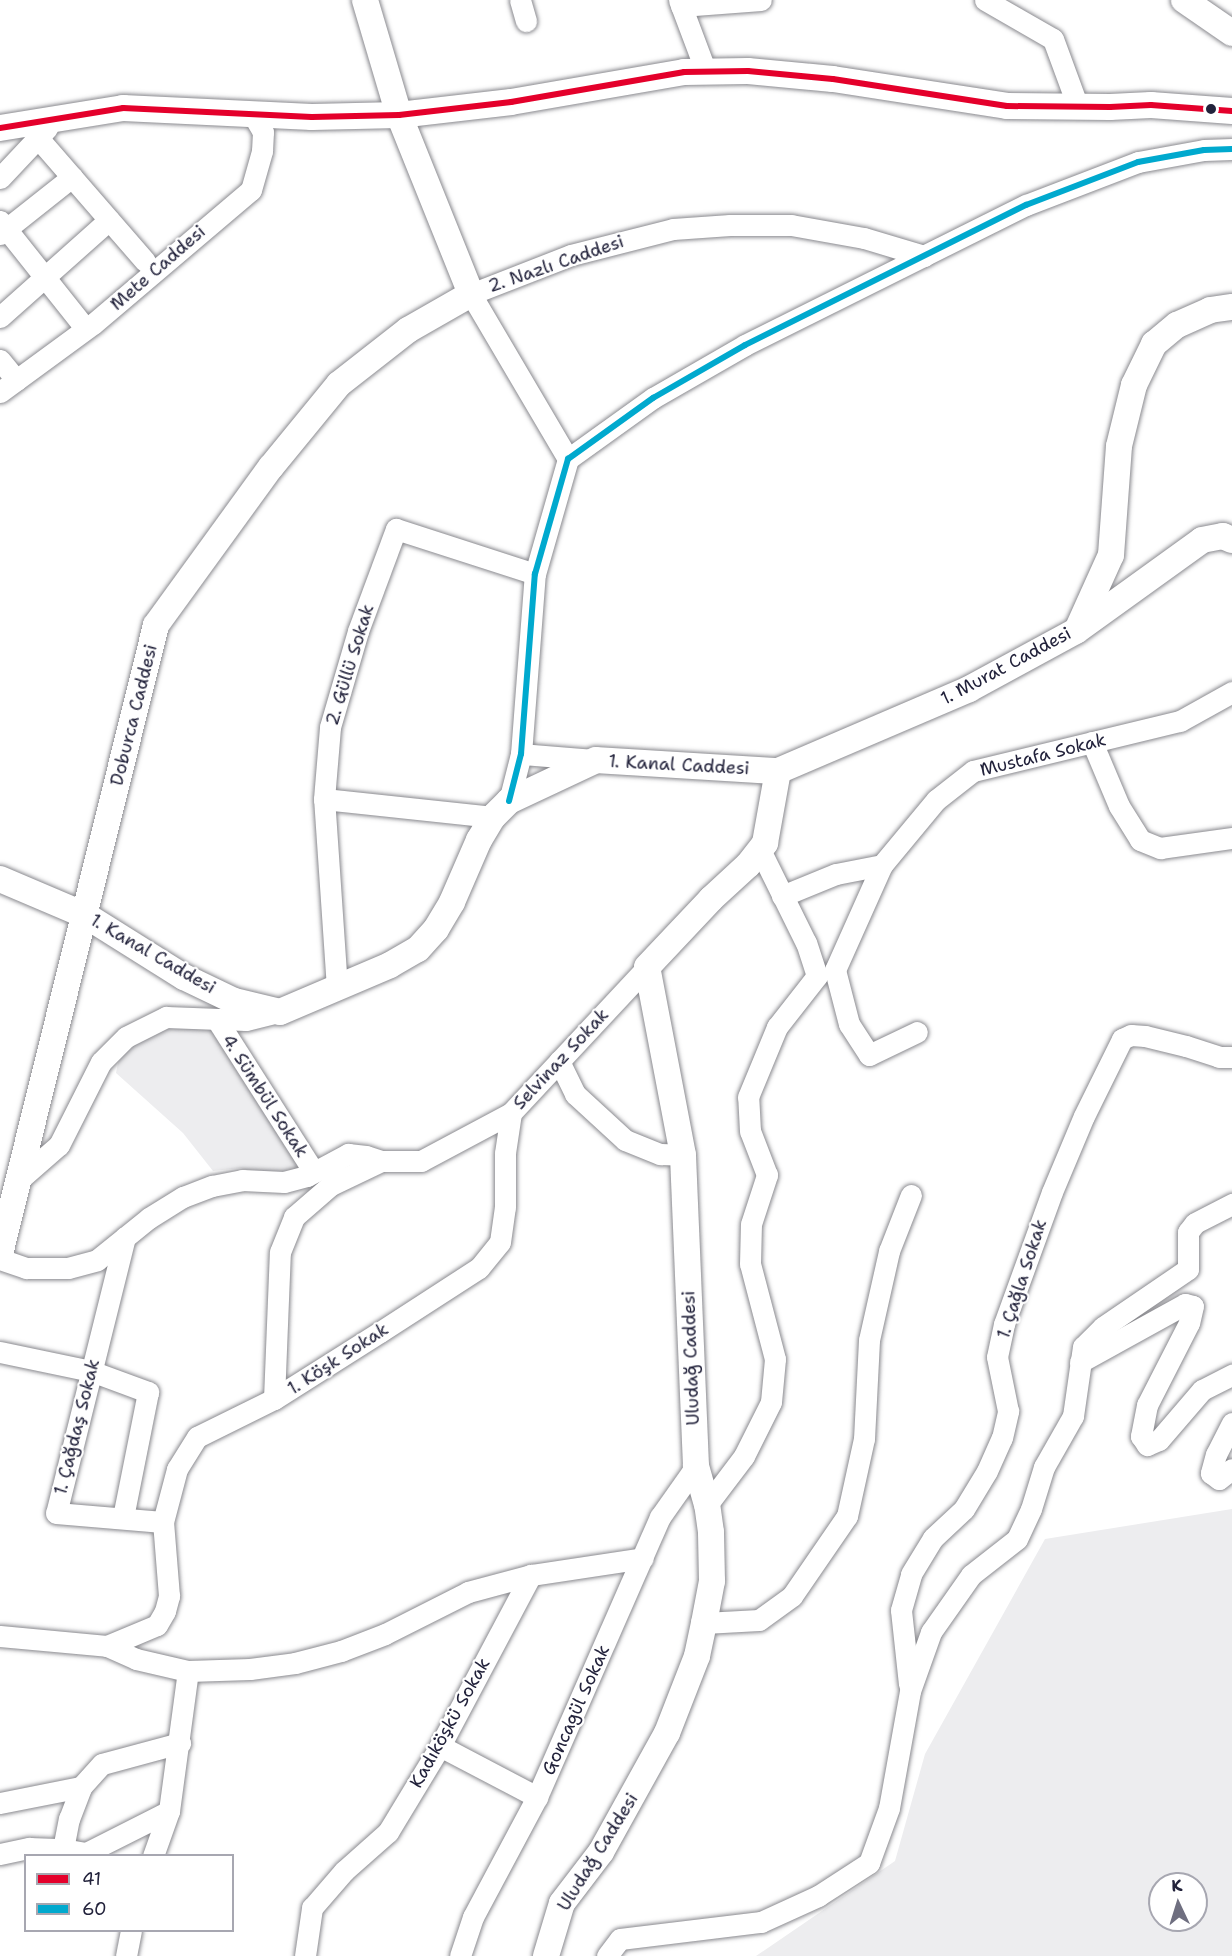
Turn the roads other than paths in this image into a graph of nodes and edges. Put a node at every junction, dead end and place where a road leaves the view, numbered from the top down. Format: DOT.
graph roads {
  1 [pos="365,0"];
  2 [pos="520,0"];
  3 [pos="761,0"];
  4 [pos="985,0"];
  5 [pos="1184,0"];
  6 [pos="680,3"];
  7 [pos="526,21"];
  8 [pos="1232,33"];
  9 [pos="706,72"];
  10 [pos="1078,107"];
  11 [pos="1232,111"];
  12 [pos="253,115"];
  13 [pos="399,115"];
  14 [pos="58,117"];
  15 [pos="0,128"];
  16 [pos="38,138"];
  17 [pos="1232,149"];
  18 [pos="72,177"];
  19 [pos="0,178"];
  20 [pos="109,220"];
  21 [pos="2,228"];
  22 [pos="924,256"];
  23 [pos="145,261"];
  24 [pos="45,278"];
  25 [pos="471,294"];
  26 [pos="1232,307"];
  27 [pos="0,317"];
  28 [pos="81,323"];
  29 [pos="0,360"];
  30 [pos="8,386"];
  31 [pos="568,459"];
  32 [pos="1232,540"];
  33 [pos="1112,555"];
  34 [pos="536,574"];
  35 [pos="1138,587"];
  36 [pos="1076,631"];
  37 [pos="1232,692"];
  38 [pos="1092,742"];
  39 [pos="521,754"];
  40 [pos="596,760"];
  41 [pos="778,771"];
  42 [pos="324,799"];
  43 [pos="501,809"];
  44 [pos="1232,838"];
  45 [pos="760,850"];
  46 [pos="882,865"];
  47 [pos="0,879"];
  48 [pos="782,896"];
  49 [pos="85,915"];
  50 [pos="647,967"];
  51 [pos="826,973"];
  52 [pos="337,988"];
  53 [pos="280,1012"];
  54 [pos="217,1020"];
  55 [pos="917,1032"];
  56 [pos="1232,1057"];
  57 [pos="560,1061"];
  58 [pos="511,1113"];
  59 [pos="683,1155"];
  60 [pos="381,1161"];
  61 [pos="314,1172"];
  62 [pos="21,1178"];
  63 [pos="911,1195"];
  64 [pos="1232,1204"];
  65 [pos="6,1206"];
  66 [pos="125,1237"];
  67 [pos="0,1254"];
  68 [pos="0,1259"];
  69 [pos="0,1352"];
  70 [pos="1080,1362"];
  71 [pos="91,1371"];
  72 [pos="1232,1375"];
  73 [pos="274,1400"];
  74 [pos="1232,1423"];
  75 [pos="696,1466"];
  76 [pos="1232,1469"];
  77 [pos="707,1505"];
  78 [pos="123,1517"];
  79 [pos="163,1522"];
  80 [pos="643,1558"];
  81 [pos="531,1575"];
  82 [pos="704,1623"];
  83 [pos="0,1636"];
  84 [pos="107,1646"];
  85 [pos="188,1671"];
  86 [pos="910,1691"];
  87 [pos="180,1743"];
  88 [pos="440,1746"];
  89 [pos="81,1787"];
  90 [pos="537,1797"];
  91 [pos="0,1803"];
  92 [pos="169,1811"];
  93 [pos="63,1849"];
  94 [pos="0,1854"];
  95 [pos="154,1854"];
  96 [pos="131,1932"];
  97 [pos="126,1956"];
  98 [pos="305,1956"];
  99 [pos="460,1956"];
  100 [pos="546,1956"];
  101 [pos="608,1956"];
  1 -- 13 [label="main road"];
  2 -- 7 [label="street"];
  3 -- 6 [label="street"];
  4 -- 10 [label="street"];
  5 -- 8 [label="main road"];
  6 -- 9 [label="street"];
  9 -- 10 [label="main road"];
  9 -- 13 [label="main road"];
  10 -- 11 [label="main road"];
  12 -- 13 [label="main road"];
  12 -- 14 [label="main road"];
  12 -- 30 [label="street, Mete Caddesi"];
  13 -- 25 [label="main road"];
  14 -- 15 [label="main road"];
  14 -- 16 [label="street"];
  16 -- 18 [label="street"];
  16 -- 19 [label="street"];
  17 -- 22 [label="street"];
  18 -- 20 [label="street"];
  18 -- 21 [label="street"];
  20 -- 23 [label="street"];
  20 -- 24 [label="street"];
  21 -- 24 [label="street"];
  22 -- 25 [label="street, 2. Nazlı Caddesi"];
  22 -- 31 [label="street"];
  24 -- 27 [label="street"];
  24 -- 28 [label="street"];
  25 -- 31 [label="street"];
  25 -- 49 [label="main road, Doburca Caddesi"];
  26 -- 33 [label="main road, 1. Murat Caddesi"];
  29 -- 30 [label="street"];
  31 -- 34 [label="street"];
  32 -- 35 [label="main road"];
  33 -- 35 [label="main road"];
  33 -- 36 [label="main road, 1. Murat Caddesi"];
  34 -- 39 [label="street"];
  34 -- 42 [label="street, 2. Güllü Sokak"];
  35 -- 36 [label="main road"];
  36 -- 41 [label="main road, 1. Murat Caddesi"];
  37 -- 38 [label="street, Mustafa Sokak"];
  38 -- 44 [label="street"];
  38 -- 46 [label="street, Mustafa Sokak"];
  39 -- 40 [label="street"];
  39 -- 43 [label="street"];
  40 -- 41 [label="main road, 1. Kanal Caddesi"];
  40 -- 43 [label="main road, 1. Kanal Caddesi"];
  41 -- 45 [label="main road"];
  42 -- 43 [label="street"];
  42 -- 52 [label="street, 2. Güllü Sokak"];
  43 -- 52 [label="main road"];
  45 -- 48 [label="street"];
  45 -- 50 [label="main road"];
  46 -- 48 [label="street"];
  46 -- 51 [label="street, Mustafa Sokak"];
  47 -- 49 [label="main road, 1. Kanal Caddesi"];
  48 -- 51 [label="street"];
  49 -- 53 [label="main road, 1. Kanal Caddesi"];
  49 -- 62 [label="main road, Doburca Caddesi"];
  50 -- 57 [label="street, Selvinaz Sokak"];
  50 -- 59 [label="main road, Uludağ Caddesi"];
  51 -- 55 [label="street"];
  51 -- 77 [label="street, Mustafa Sokak"];
  52 -- 53 [label="main road"];
  53 -- 54 [label="street"];
  54 -- 61 [label="street, 4. Sümbül Sokak"];
  54 -- 62 [label="street"];
  56 -- 86 [label="street, 1. Çağla Sokak"];
  57 -- 58 [label="street, Selvinaz Sokak"];
  57 -- 59 [label="street"];
  58 -- 60 [label="street, Selvinaz Sokak"];
  58 -- 73 [label="street, 1. Köşk Sokak"];
  59 -- 75 [label="main road, Uludağ Caddesi"];
  60 -- 61 [label="street, Selvinaz Sokak"];
  60 -- 73 [label="street, 1. Köşk Sokak"];
  61 -- 66 [label="street, Selvinaz Sokak"];
  62 -- 65 [label="main road, Doburca Caddesi"];
  63 -- 82 [label="street"];
  64 -- 70 [label="street"];
  65 -- 67 [label="main road, Doburca Caddesi"];
  66 -- 68 [label="street, Selvinaz Sokak"];
  66 -- 71 [label="street, 1. Çağdaş Sokak"];
  69 -- 71 [label="street"];
  70 -- 72 [label="street"];
  70 -- 86 [label="street"];
  71 -- 78 [label="street"];
  71 -- 78 [label="street, 1. Çağdaş Sokak"];
  73 -- 79 [label="street"];
  74 -- 76 [label="street"];
  75 -- 77 [label="main road, Uludağ Caddesi"];
  75 -- 80 [label="street, Goncagül Sokak"];
  77 -- 82 [label="main road, Uludağ Caddesi"];
  78 -- 79 [label="street, 1. Çağdaş Sokak"];
  79 -- 84 [label="street"];
  80 -- 81 [label="street"];
  80 -- 90 [label="street, Goncagül Sokak"];
  81 -- 85 [label="street"];
  81 -- 88 [label="street, Kadıköşkü Sokak"];
  82 -- 100 [label="main road, Uludağ Caddesi"];
  83 -- 84 [label="street"];
  84 -- 85 [label="street"];
  85 -- 87 [label="street"];
  86 -- 101 [label="street"];
  87 -- 89 [label="street"];
  87 -- 92 [label="street"];
  88 -- 90 [label="street"];
  88 -- 98 [label="street, Kadıköşkü Sokak"];
  89 -- 91 [label="street"];
  89 -- 93 [label="street"];
  90 -- 99 [label="street, Goncagül Sokak"];
  92 -- 93 [label="street"];
  92 -- 95 [label="street"];
  93 -- 94 [label="street"];
  96 -- 97 [label="street"];
}
